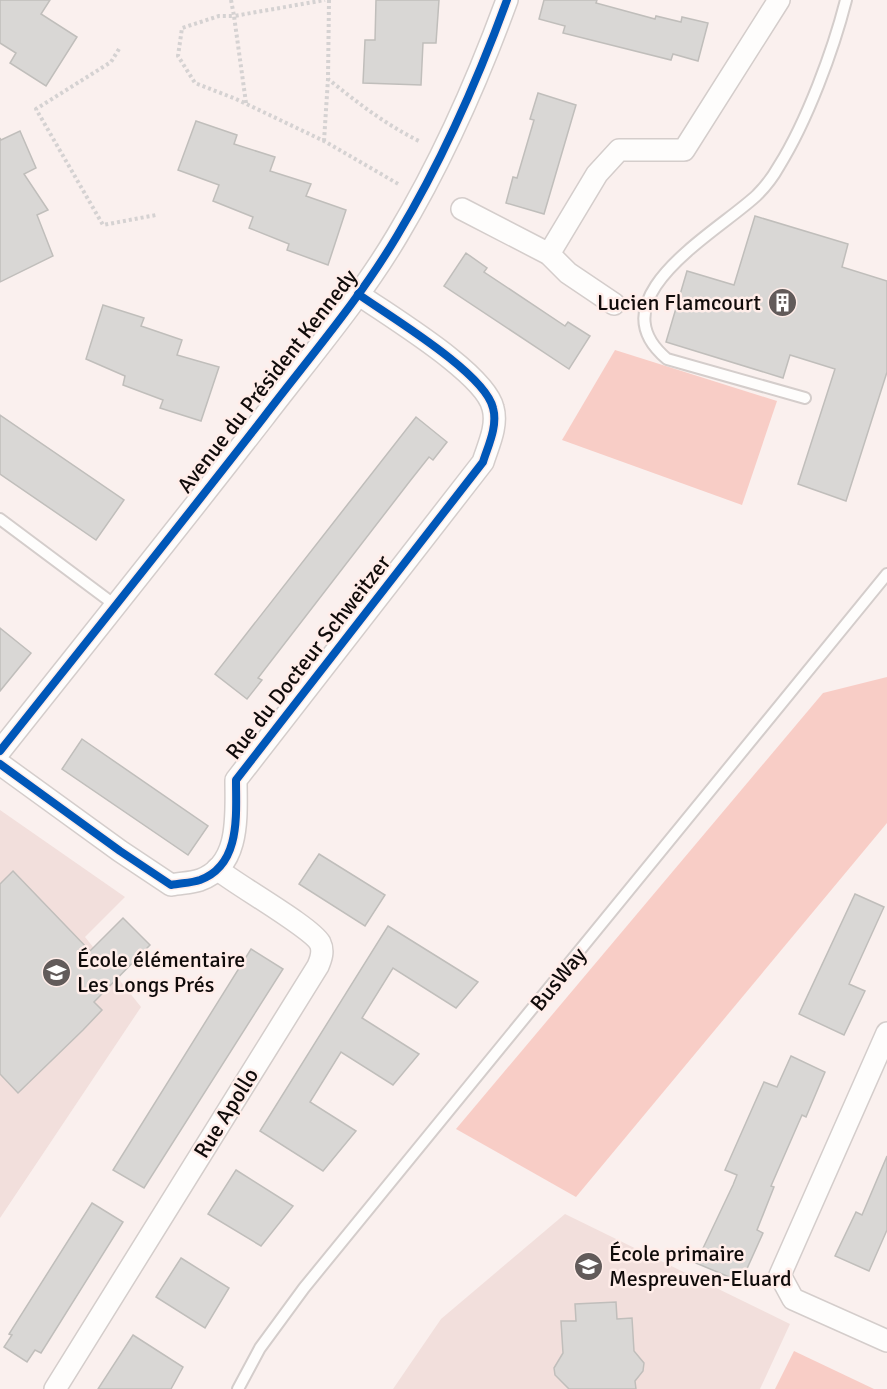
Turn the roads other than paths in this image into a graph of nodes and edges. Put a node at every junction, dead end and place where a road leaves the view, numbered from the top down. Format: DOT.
graph roads {
  1 [pos="507,0"];
  2 [pos="779,0"];
  3 [pos="846,0"];
  4 [pos="462,209"];
  5 [pos="549,254"];
  6 [pos="358,294"];
  7 [pos="614,304"];
  8 [pos="805,398"];
  9 [pos="0,519"];
  10 [pos="887,574"];
  11 [pos="115,605"];
  12 [pos="0,751"];
  13 [pos="0,764"];
  14 [pos="217,869"];
  15 [pos="887,1033"];
  16 [pos="887,1341"];
  17 [pos="55,1389"];
  18 [pos="238,1389"];
  1 -- 6 [label="street, Avenue du Président Kennedy"];
  2 -- 5 [label="street"];
  3 -- 8 [label="lane"];
  4 -- 5 [label="street"];
  5 -- 7 [label="street"];
  6 -- 11 [label="street, Avenue du Président Kennedy"];
  6 -- 14 [label="street, Rue du Docteur Schweitzer"];
  9 -- 11 [label="lane"];
  10 -- 18 [label="lane, BusWay"];
  11 -- 12 [label="street, Avenue du Président Kennedy"];
  13 -- 14 [label="street"];
  14 -- 17 [label="street, Rue Apollo"];
  15 -- 16 [label="street"];
}
